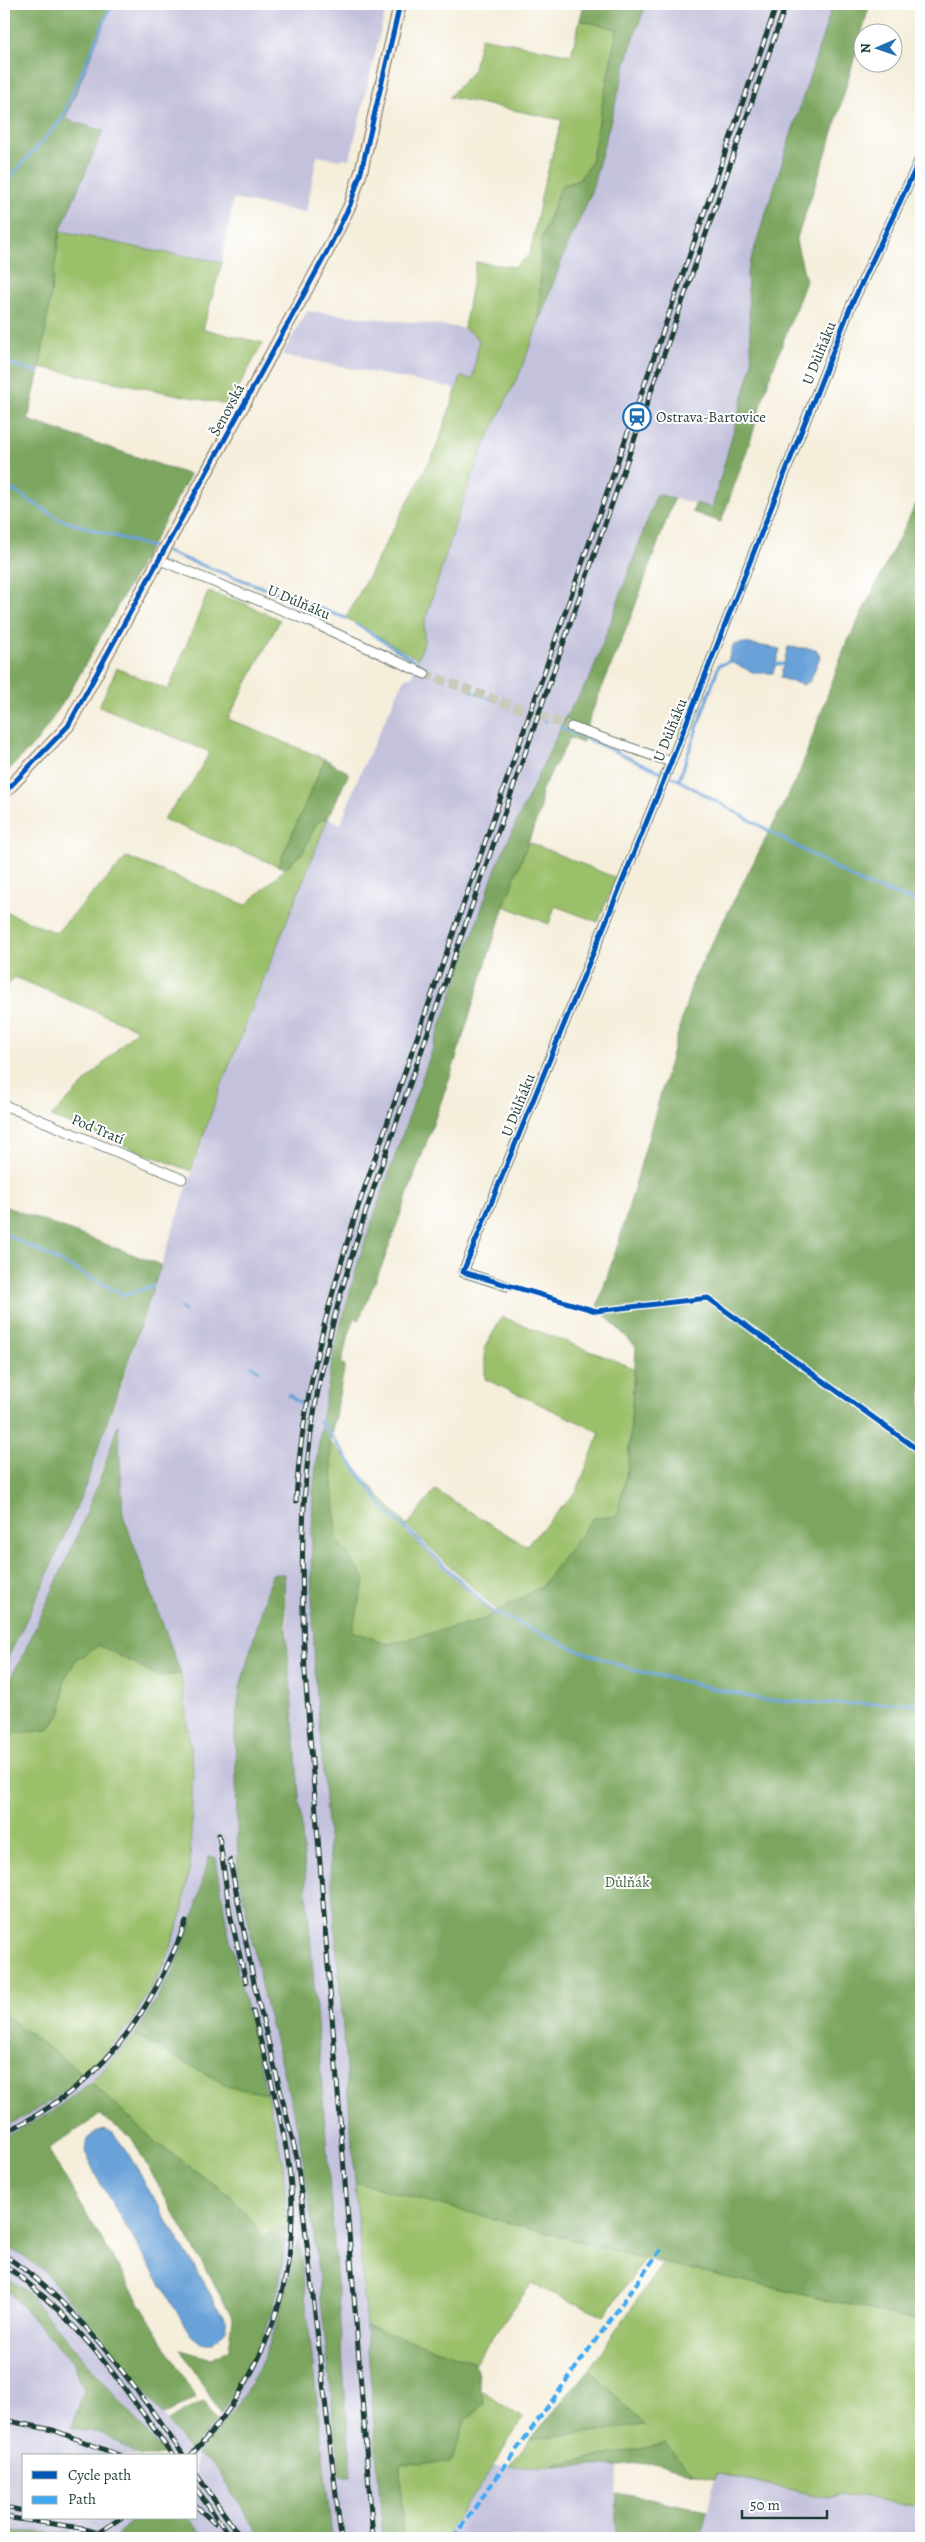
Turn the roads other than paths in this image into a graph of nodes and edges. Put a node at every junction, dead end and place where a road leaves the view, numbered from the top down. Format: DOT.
graph roads {
  1 [pos="400,4"];
  2 [pos="921,157"];
  3 [pos="160,560"];
  4 [pos="425,674"];
  5 [pos="571,727"];
  6 [pos="671,762"];
  7 [pos="4,793"];
  8 [pos="4,1105"];
  9 [pos="182,1179"];
  10 [pos="507,1286"];
  1 -- 3 [label="street, Šenovská"];
  2 -- 6 [label="street, U Důlňáku"];
  3 -- 4 [label="street, U Důlňáku"];
  3 -- 7 [label="street, Šenovská"];
  5 -- 6 [label="street, U Důlňáku"];
  6 -- 10 [label="street, U Důlňáku"];
  8 -- 9 [label="street, Pod Tratí"];
}
